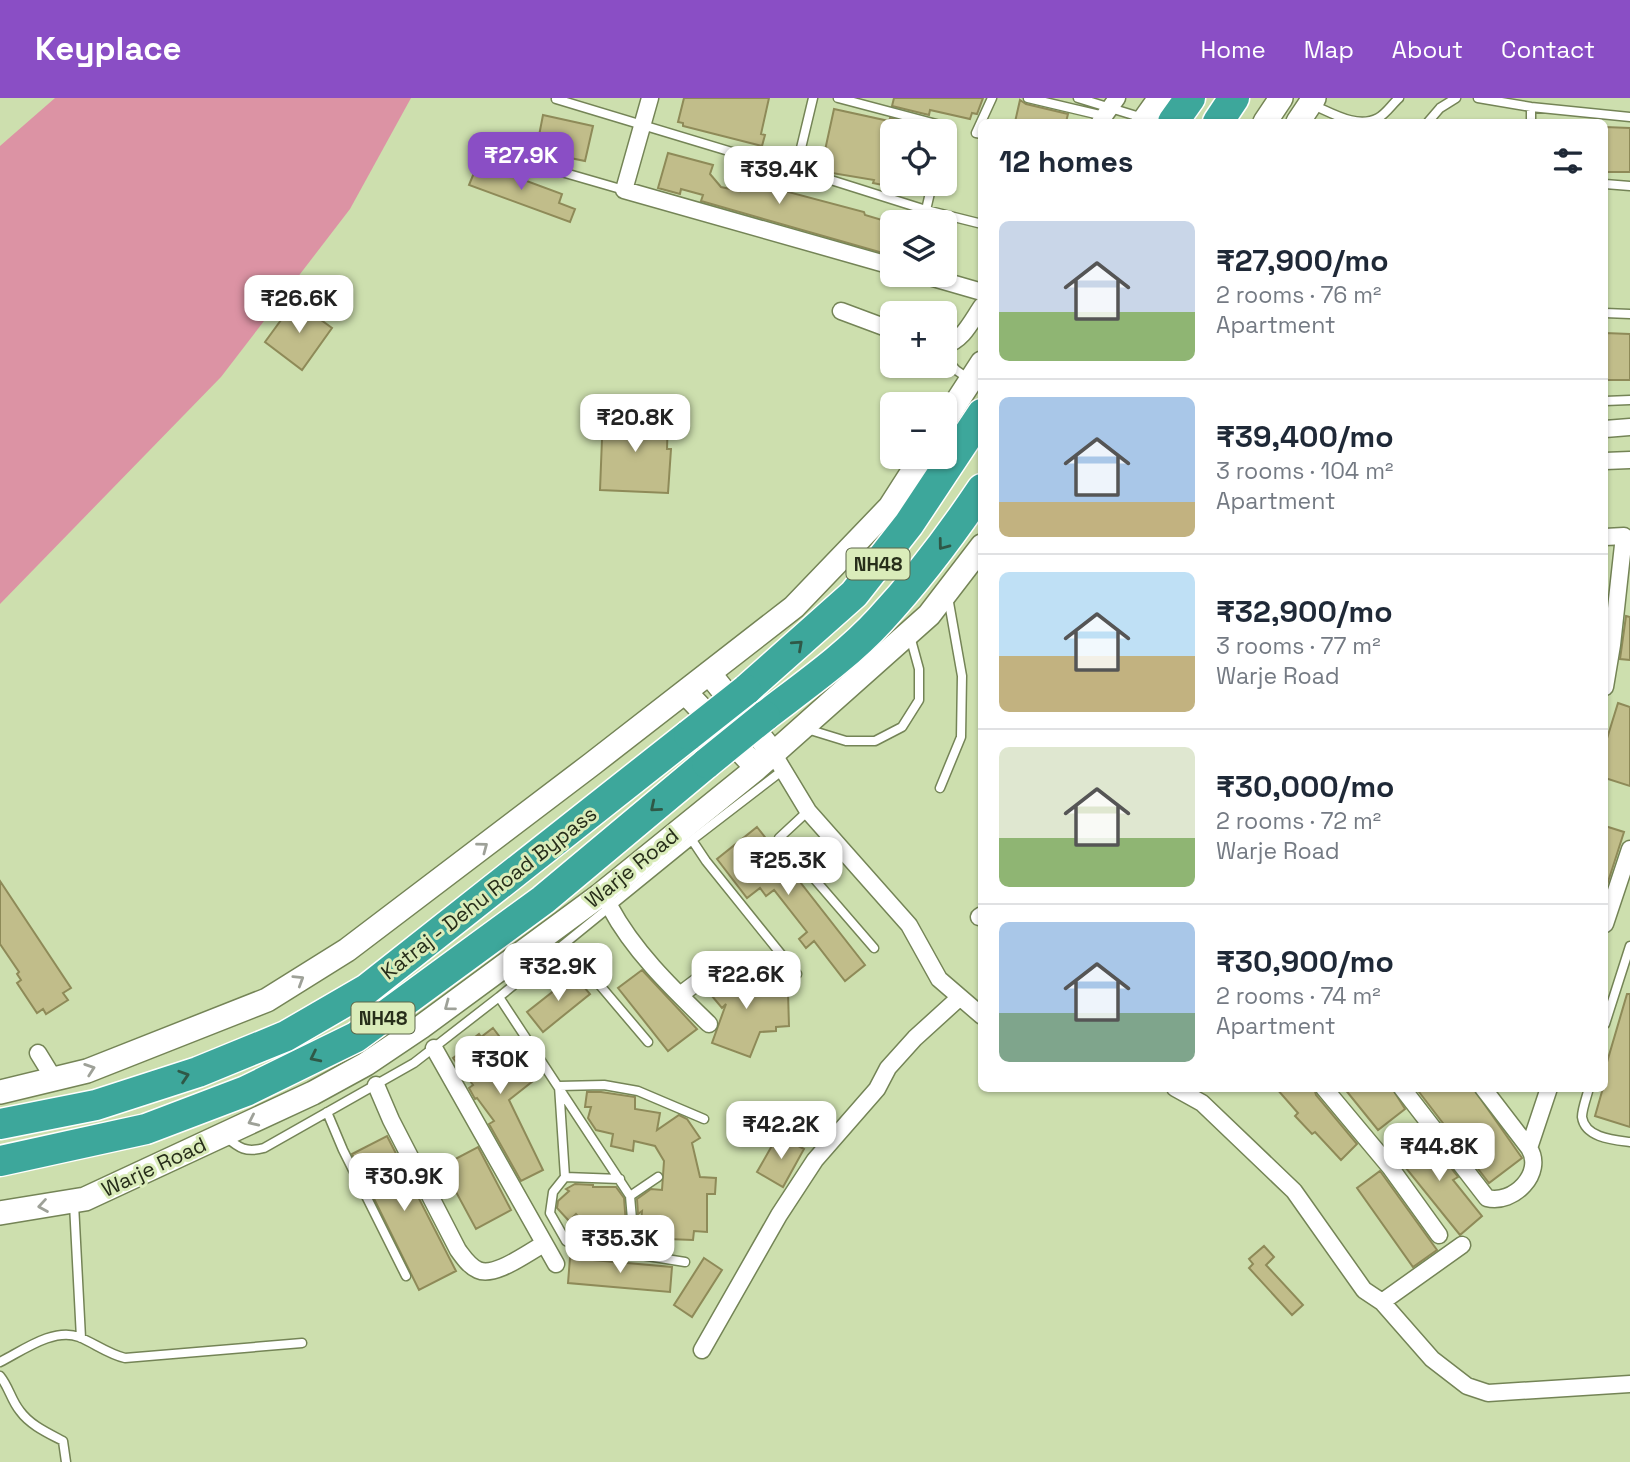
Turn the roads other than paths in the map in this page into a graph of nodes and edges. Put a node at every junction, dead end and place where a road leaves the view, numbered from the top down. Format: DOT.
graph roads {
  1 [pos="650,98"];
  2 [pos="813,98"];
  3 [pos="838,98"];
  4 [pos="992,98"];
  5 [pos="1028,98"];
  6 [pos="1078,98"];
  7 [pos="1160,98"];
  8 [pos="1189,98"];
  9 [pos="1281,98"];
  10 [pos="1399,98"];
  11 [pos="1456,98"];
  12 [pos="1478,98"];
  13 [pos="556,99"];
  14 [pos="1531,107"];
  15 [pos="1307,108"];
  16 [pos="1108,111"];
  17 [pos="1630,117"];
  18 [pos="918,119"];
  19 [pos="982,119"];
  20 [pos="1145,119"];
  21 [pos="1155,119"];
  22 [pos="1157,119"];
  23 [pos="1267,119"];
  24 [pos="1351,119"];
  25 [pos="1374,119"];
  26 [pos="1431,119"];
  27 [pos="1531,119"];
  28 [pos="643,125"];
  29 [pos="527,162"];
  30 [pos="765,162"];
  31 [pos="1608,184"];
  32 [pos="1630,186"];
  33 [pos="624,190"];
  34 [pos="929,196"];
  35 [pos="926,210"];
  36 [pos="957,218"];
  37 [pos="978,223"];
  38 [pos="880,263"];
  39 [pos="957,285"];
  40 [pos="978,291"];
  41 [pos="841,311"];
  42 [pos="978,312"];
  43 [pos="1608,313"];
  44 [pos="1630,314"];
  45 [pos="880,326"];
  46 [pos="957,339"];
  47 [pos="957,370"];
  48 [pos="976,371"];
  49 [pos="1630,400"];
  50 [pos="957,401"];
  51 [pos="1608,401"];
  52 [pos="978,420"];
  53 [pos="1630,428"];
  54 [pos="1608,429"];
  55 [pos="1630,460"];
  56 [pos="1608,461"];
  57 [pos="914,469"];
  58 [pos="978,494"];
  59 [pos="1608,537"];
  60 [pos="978,550"];
  61 [pos="947,593"];
  62 [pos="909,632"];
  63 [pos="1608,644"];
  64 [pos="709,674"];
  65 [pos="685,692"];
  66 [pos="801,727"];
  67 [pos="771,764"];
  68 [pos="940,788"];
  69 [pos="808,811"];
  70 [pos="692,840"];
  71 [pos="1630,849"];
  72 [pos="610,907"];
  73 [pos="1608,915"];
  74 [pos="565,944"];
  75 [pos="1630,946"];
  76 [pos="874,948"];
  77 [pos="716,968"];
  78 [pos="797,974"];
  79 [pos="680,995"];
  80 [pos="499,997"];
  81 [pos="959,998"];
  82 [pos="978,1013"];
  83 [pos="1608,1015"];
  84 [pos="709,1024"];
  85 [pos="648,1042"];
  86 [pos="434,1048"];
  87 [pos="38,1053"];
  88 [pos="54,1079"];
  89 [pos="376,1085"];
  90 [pos="559,1086"];
  91 [pos="0,1092"];
  92 [pos="1182,1092"];
  93 [pos="1327,1092"];
  94 [pos="1405,1092"];
  95 [pos="1486,1092"];
  96 [pos="1548,1092"];
  97 [pos="1588,1092"];
  98 [pos="327,1112"];
  99 [pos="704,1119"];
  100 [pos="0,1124"];
  101 [pos="224,1135"];
  102 [pos="1629,1140"];
  103 [pos="1529,1148"];
  104 [pos="0,1161"];
  105 [pos="565,1177"];
  106 [pos="658,1177"];
  107 [pos="620,1179"];
  108 [pos="630,1196"];
  109 [pos="74,1201"];
  110 [pos="0,1213"];
  111 [pos="1438,1236"];
  112 [pos="544,1244"];
  113 [pos="1462,1245"];
  114 [pos="635,1254"];
  115 [pos="685,1262"];
  116 [pos="556,1264"];
  117 [pos="406,1276"];
  118 [pos="1382,1302"];
  119 [pos="81,1338"];
  120 [pos="302,1343"];
  121 [pos="702,1350"];
  122 [pos="0,1362"];
  123 [pos="0,1376"];
  124 [pos="1630,1384"];
  125 [pos="66,1462"];
  1 -- 28 [label="street"];
  2 -- 35 [label="lane"];
  3 -- 18 [label="lane"];
  4 -- 19 [label="lane"];
  5 -- 16 [label="lane"];
  6 -- 16 [label="lane"];
  7 -- 21 [label="street"];
  8 -- 22 [label="highway"];
  9 -- 23 [label="street"];
  10 -- 25 [label="lane"];
  11 -- 26 [label="lane"];
  12 -- 14 [label="lane"];
  13 -- 28 [label="lane"];
  14 -- 17 [label="lane"];
  14 -- 27 [label="lane"];
  15 -- 24 [label="lane"];
  16 -- 20 [label="lane"];
  28 -- 30 [label="lane"];
  28 -- 33 [label="street"];
  29 -- 33 [label="lane"];
  31 -- 32 [label="lane"];
  33 -- 38 [label="street"];
  34 -- 35 [label="lane"];
  36 -- 37 [label="lane"];
  39 -- 40 [label="street"];
  41 -- 45 [label="street"];
  42 -- 46 [label="street"];
  43 -- 44 [label="lane"];
  47 -- 48 [label="lane"];
  48 -- 50 [label="street"];
  49 -- 51 [label="lane"];
  100 -- 52 [label="highway, Katraj - Dehu Road Bypass / NH48, one-way, bridge"];
  53 -- 54 [label="street"];
  55 -- 56 [label="street"];
  57 -- 64 [label="street"];
  58 -- 104 [label="highway, Katraj - Dehu Road Bypass / NH48, one-way, bridge"];
  59 -- 63 [label="street"];
  60 -- 61 [label="street, Warje Road"];
  61 -- 62 [label="street, Warje Road"];
  61 -- 68 [label="lane"];
  62 -- 66 [label="street, Warje Road"];
  62 -- 66 [label="lane"];
  64 -- 65 [label="street"];
  64 -- 67 [label="street"];
  65 -- 67 [label="street"];
  88 -- 65 [label="street, one-way"];
  66 -- 67 [label="street, Warje Road"];
  67 -- 69 [label="street"];
  67 -- 70 [label="lane"];
  67 -- 101 [label="street, Warje Road, one-way"];
  69 -- 76 [label="lane"];
  69 -- 81 [label="street"];
  70 -- 72 [label="lane"];
  70 -- 78 [label="lane"];
  71 -- 73 [label="street"];
  72 -- 74 [label="lane"];
  72 -- 79 [label="street"];
  74 -- 80 [label="lane"];
  74 -- 85 [label="lane"];
  75 -- 83 [label="lane"];
  77 -- 79 [label="street"];
  79 -- 84 [label="street"];
  80 -- 86 [label="lane"];
  80 -- 90 [label="lane"];
  81 -- 82 [label="street"];
  81 -- 121 [label="street"];
  86 -- 89 [label="lane"];
  86 -- 112 [label="street"];
  87 -- 88 [label="street"];
  88 -- 91 [label="street"];
  89 -- 98 [label="lane"];
  89 -- 112 [label="street"];
  90 -- 99 [label="lane"];
  90 -- 105 [label="lane"];
  90 -- 107 [label="lane"];
  92 -- 118 [label="street"];
  93 -- 111 [label="street"];
  94 -- 103 [label="street"];
  95 -- 103 [label="street"];
  96 -- 103 [label="street"];
  97 -- 102 [label="lane"];
  98 -- 101 [label="lane"];
  98 -- 117 [label="lane"];
  101 -- 109 [label="street, Warje Road"];
  105 -- 107 [label="lane"];
  105 -- 114 [label="lane"];
  106 -- 108 [label="lane"];
  107 -- 108 [label="lane"];
  108 -- 114 [label="lane"];
  109 -- 110 [label="street, Warje Road, one-way"];
  109 -- 119 [label="lane"];
  112 -- 116 [label="street"];
  113 -- 118 [label="street"];
  114 -- 115 [label="lane"];
  118 -- 124 [label="street"];
  119 -- 120 [label="lane"];
  119 -- 122 [label="lane"];
  123 -- 125 [label="lane"];
}
